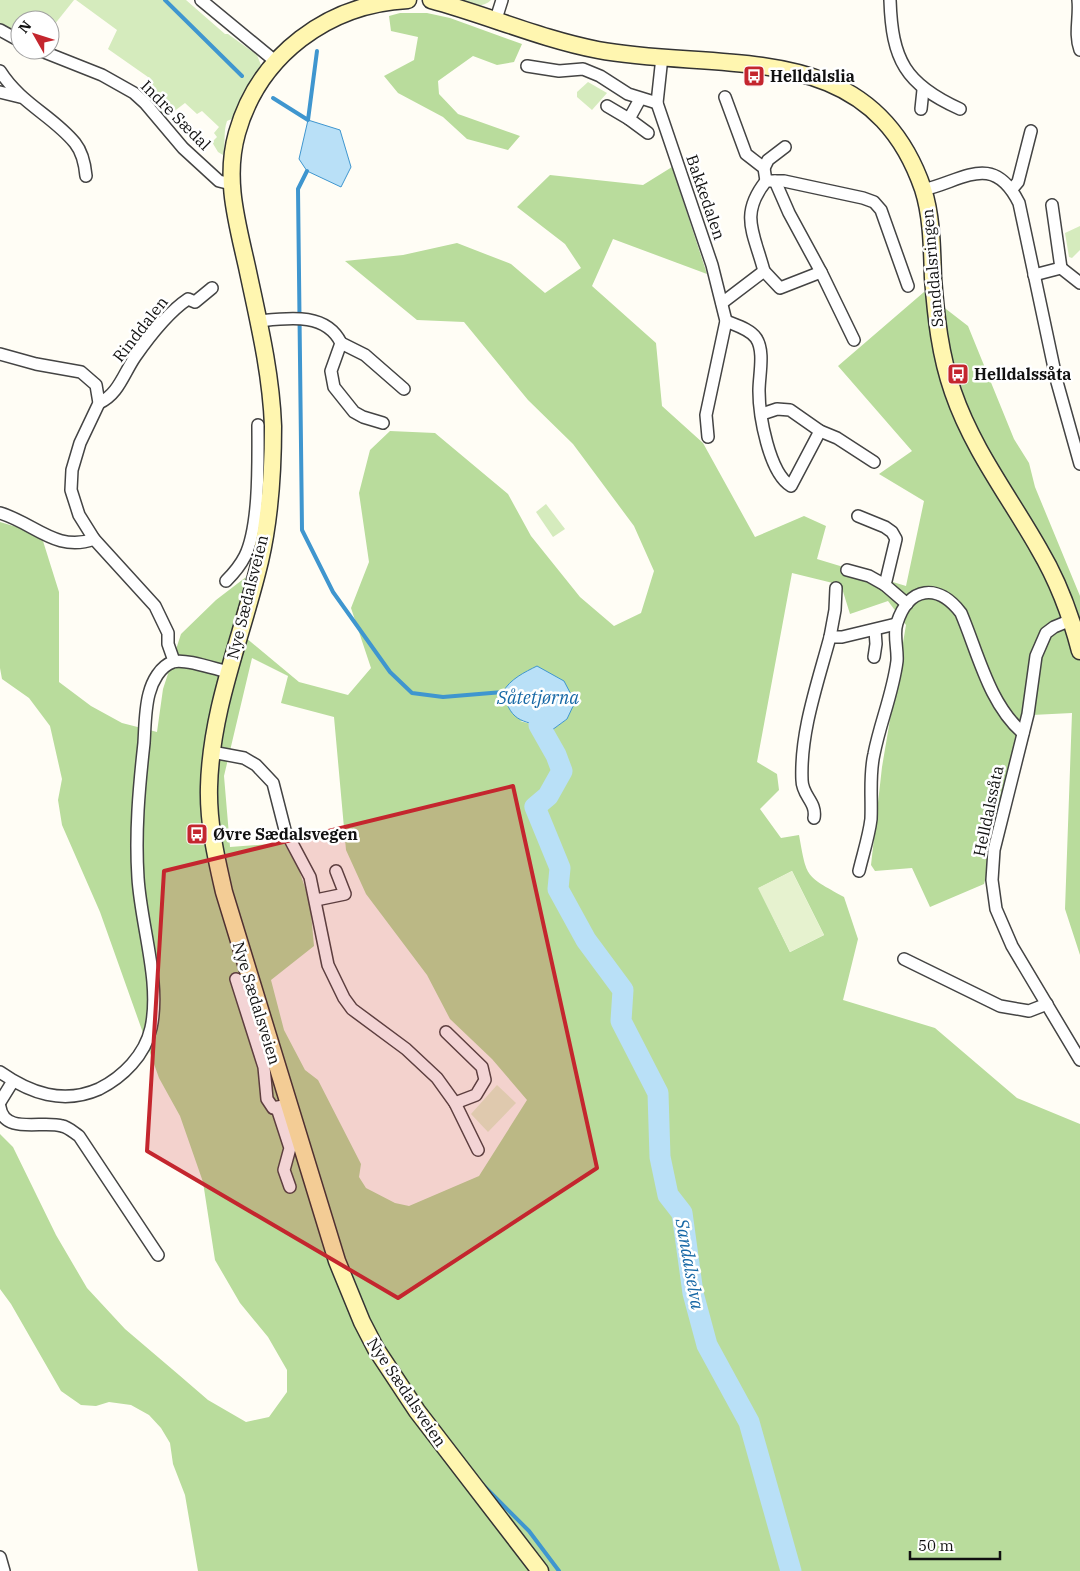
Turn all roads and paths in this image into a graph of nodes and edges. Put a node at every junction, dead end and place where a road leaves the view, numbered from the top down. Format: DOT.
graph roads {
  1 [pos="201,0"];
  2 [pos="408,0"];
  3 [pos="431,0"];
  4 [pos="502,0"];
  5 [pos="890,0"];
  6 [pos="1078,0"];
  7 [pos="496,19"];
  8 [pos="1080,50"];
  9 [pos="662,57"];
  10 [pos="60,58"];
  11 [pos="275,61"];
  12 [pos="527,66"];
  13 [pos="0,71"];
  14 [pos="923,90"];
  15 [pos="0,92"];
  16 [pos="20,97"];
  17 [pos="724,98"];
  18 [pos="640,100"];
  19 [pos="657,102"];
  20 [pos="607,106"];
  21 [pos="921,109"];
  22 [pos="960,109"];
  23 [pos="629,119"];
  24 [pos="1031,131"];
  25 [pos="648,133"];
  26 [pos="785,147"];
  27 [pos="764,168"];
  28 [pos="86,176"];
  29 [pos="771,181"];
  30 [pos="231,184"];
  31 [pos="1012,189"];
  32 [pos="923,190"];
  33 [pos="1052,205"];
  34 [pos="1061,268"];
  35 [pos="764,271"];
  36 [pos="821,272"];
  37 [pos="1034,275"];
  38 [pos="1080,283"];
  39 [pos="908,286"];
  40 [pos="212,288"];
  41 [pos="722,303"];
  42 [pos="259,321"];
  43 [pos="726,321"];
  44 [pos="854,340"];
  45 [pos="341,343"];
  46 [pos="0,354"];
  47 [pos="404,389"];
  48 [pos="99,404"];
  49 [pos="762,414"];
  50 [pos="383,423"];
  51 [pos="258,425"];
  52 [pos="820,430"];
  53 [pos="708,437"];
  54 [pos="874,462"];
  55 [pos="1080,464"];
  56 [pos="0,513"];
  57 [pos="858,516"];
  58 [pos="94,539"];
  59 [pos="846,570"];
  60 [pos="226,581"];
  61 [pos="885,585"];
  62 [pos="836,588"];
  63 [pos="907,604"];
  64 [pos="1071,620"];
  65 [pos="896,624"];
  66 [pos="875,630"];
  67 [pos="830,637"];
  68 [pos="1080,652"];
  69 [pos="874,657"];
  70 [pos="174,661"];
  71 [pos="228,672"];
  72 [pos="1023,733"];
  73 [pos="212,752"];
  74 [pos="814,818"];
  75 [pos="336,871"];
  76 [pos="859,871"];
  77 [pos="316,900"];
  78 [pos="904,959"];
  79 [pos="236,979"];
  80 [pos="1047,1004"];
  81 [pos="446,1032"];
  82 [pos="1080,1060"];
  83 [pos="0,1072"];
  84 [pos="13,1081"];
  85 [pos="0,1102"];
  86 [pos="455,1103"];
  87 [pos="0,1107"];
  88 [pos="283,1107"];
  89 [pos="478,1150"];
  90 [pos="290,1187"];
  91 [pos="158,1255"];
  92 [pos="0,1556"];
  93 [pos="4,1571"];
  94 [pos="540,1571"];
  1 -- 11 [label="street"];
  2 -- 11 [label="main road, Nye Sædalsveien"];
  3 -- 7 [label="main road"];
  4 -- 7 [label="street"];
  5 -- 14 [label="street"];
  6 -- 8 [label="street"];
  7 -- 9 [label="main road, Sanddalsringen"];
  9 -- 19 [label="street, Bakkedalen"];
  9 -- 32 [label="main road, Sanddalsringen"];
  10 -- 30 [label="street, Indre Sædal"];
  11 -- 30 [label="main road, Nye Sædalsveien"];
  12 -- 18 [label="street"];
  13 -- 16 [label="street"];
  14 -- 21 [label="street"];
  14 -- 22 [label="street"];
  15 -- 16 [label="street"];
  16 -- 28 [label="street"];
  17 -- 27 [label="street"];
  18 -- 19 [label="street"];
  18 -- 23 [label="street"];
  19 -- 41 [label="street, Bakkedalen"];
  20 -- 23 [label="street"];
  23 -- 25 [label="street"];
  24 -- 31 [label="street"];
  26 -- 27 [label="street"];
  27 -- 29 [label="street"];
  29 -- 35 [label="street, Bakkedalen"];
  29 -- 36 [label="street"];
  29 -- 39 [label="street"];
  30 -- 42 [label="main road, Nye Sædalsveien"];
  31 -- 32 [label="street"];
  31 -- 37 [label="street"];
  32 -- 64 [label="main road, Sanddalsringen"];
  33 -- 34 [label="street"];
  34 -- 37 [label="street"];
  34 -- 38 [label="street"];
  35 -- 36 [label="street"];
  35 -- 41 [label="street"];
  36 -- 44 [label="street"];
  37 -- 55 [label="street"];
  40 -- 48 [label="street, Rinddalen"];
  41 -- 43 [label="street, Bakkedalen"];
  42 -- 45 [label="street"];
  42 -- 71 [label="main road, Nye Sædalsveien"];
  43 -- 49 [label="street"];
  43 -- 53 [label="street, Bakkedalen"];
  45 -- 47 [label="street"];
  45 -- 50 [label="street"];
  46 -- 48 [label="street"];
  48 -- 58 [label="street, Rinddalen"];
  49 -- 52 [label="street"];
  49 -- 52 [label="street"];
  51 -- 60 [label="street"];
  52 -- 54 [label="street"];
  56 -- 58 [label="street"];
  57 -- 61 [label="street"];
  58 -- 70 [label="street, Rinddalen"];
  59 -- 61 [label="street"];
  61 -- 63 [label="street"];
  62 -- 67 [label="street"];
  63 -- 65 [label="street"];
  63 -- 72 [label="street"];
  64 -- 68 [label="main road, Sanddalsringen"];
  64 -- 72 [label="street, Helldalssåta"];
  65 -- 66 [label="street"];
  65 -- 76 [label="street"];
  66 -- 67 [label="street"];
  66 -- 69 [label="street"];
  67 -- 74 [label="street"];
  70 -- 71 [label="street"];
  70 -- 84 [label="street"];
  71 -- 73 [label="main road, Nye Sædalsveien"];
  72 -- 80 [label="street, Helldalssåta"];
  73 -- 77 [label="street"];
  73 -- 88 [label="main road, Nye Sædalsveien"];
  75 -- 77 [label="street"];
  77 -- 86 [label="street"];
  78 -- 80 [label="street"];
  79 -- 88 [label="street, Nye Sædalsveien"];
  80 -- 82 [label="street, Helldalssåta"];
  81 -- 86 [label="street"];
  83 -- 84 [label="street"];
  84 -- 85 [label="street"];
  86 -- 89 [label="street"];
  87 -- 91 [label="street"];
  88 -- 90 [label="street, Nye Sædalsveien"];
  88 -- 94 [label="main road, Nye Sædalsveien"];
  92 -- 93 [label="street"];
}
